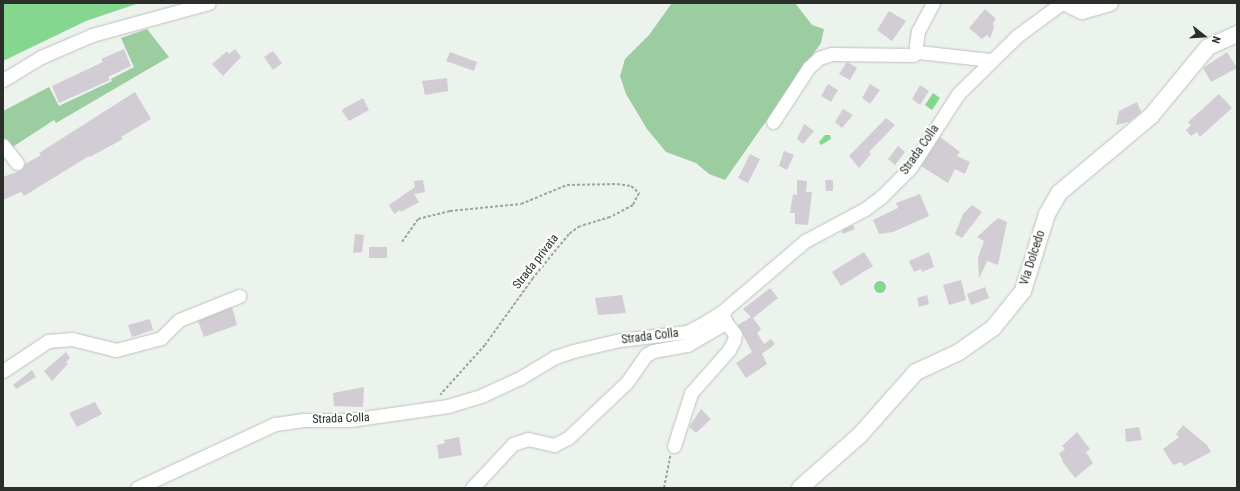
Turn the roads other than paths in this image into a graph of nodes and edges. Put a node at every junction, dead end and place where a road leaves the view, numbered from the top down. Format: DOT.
graph roads {
  1 [pos="209,3"];
  2 [pos="933,3"];
  3 [pos="1062,3"];
  4 [pos="1066,3"];
  5 [pos="1110,3"];
  6 [pos="1237,34"];
  7 [pos="918,52"];
  8 [pos="990,60"];
  9 [pos="3,80"];
  10 [pos="773,122"];
  11 [pos="3,145"];
  12 [pos="17,163"];
  13 [pos="239,296"];
  14 [pos="724,316"];
  15 [pos="3,371"];
  16 [pos="674,446"];
  17 [pos="137,488"];
  18 [pos="472,488"];
  19 [pos="800,488"];
  1 -- 9 [label="street"];
  2 -- 7 [label="street"];
  3 -- 8 [label="street, Strada Colla"];
  4 -- 5 [label="main road"];
  6 -- 19 [label="main road, Via Dolcedo"];
  7 -- 8 [label="street"];
  7 -- 10 [label="street"];
  8 -- 14 [label="street, Strada Colla"];
  11 -- 12 [label="street"];
  13 -- 15 [label="street"];
  14 -- 16 [label="street"];
  14 -- 17 [label="street, Strada Colla"];
  14 -- 18 [label="street"];
}
